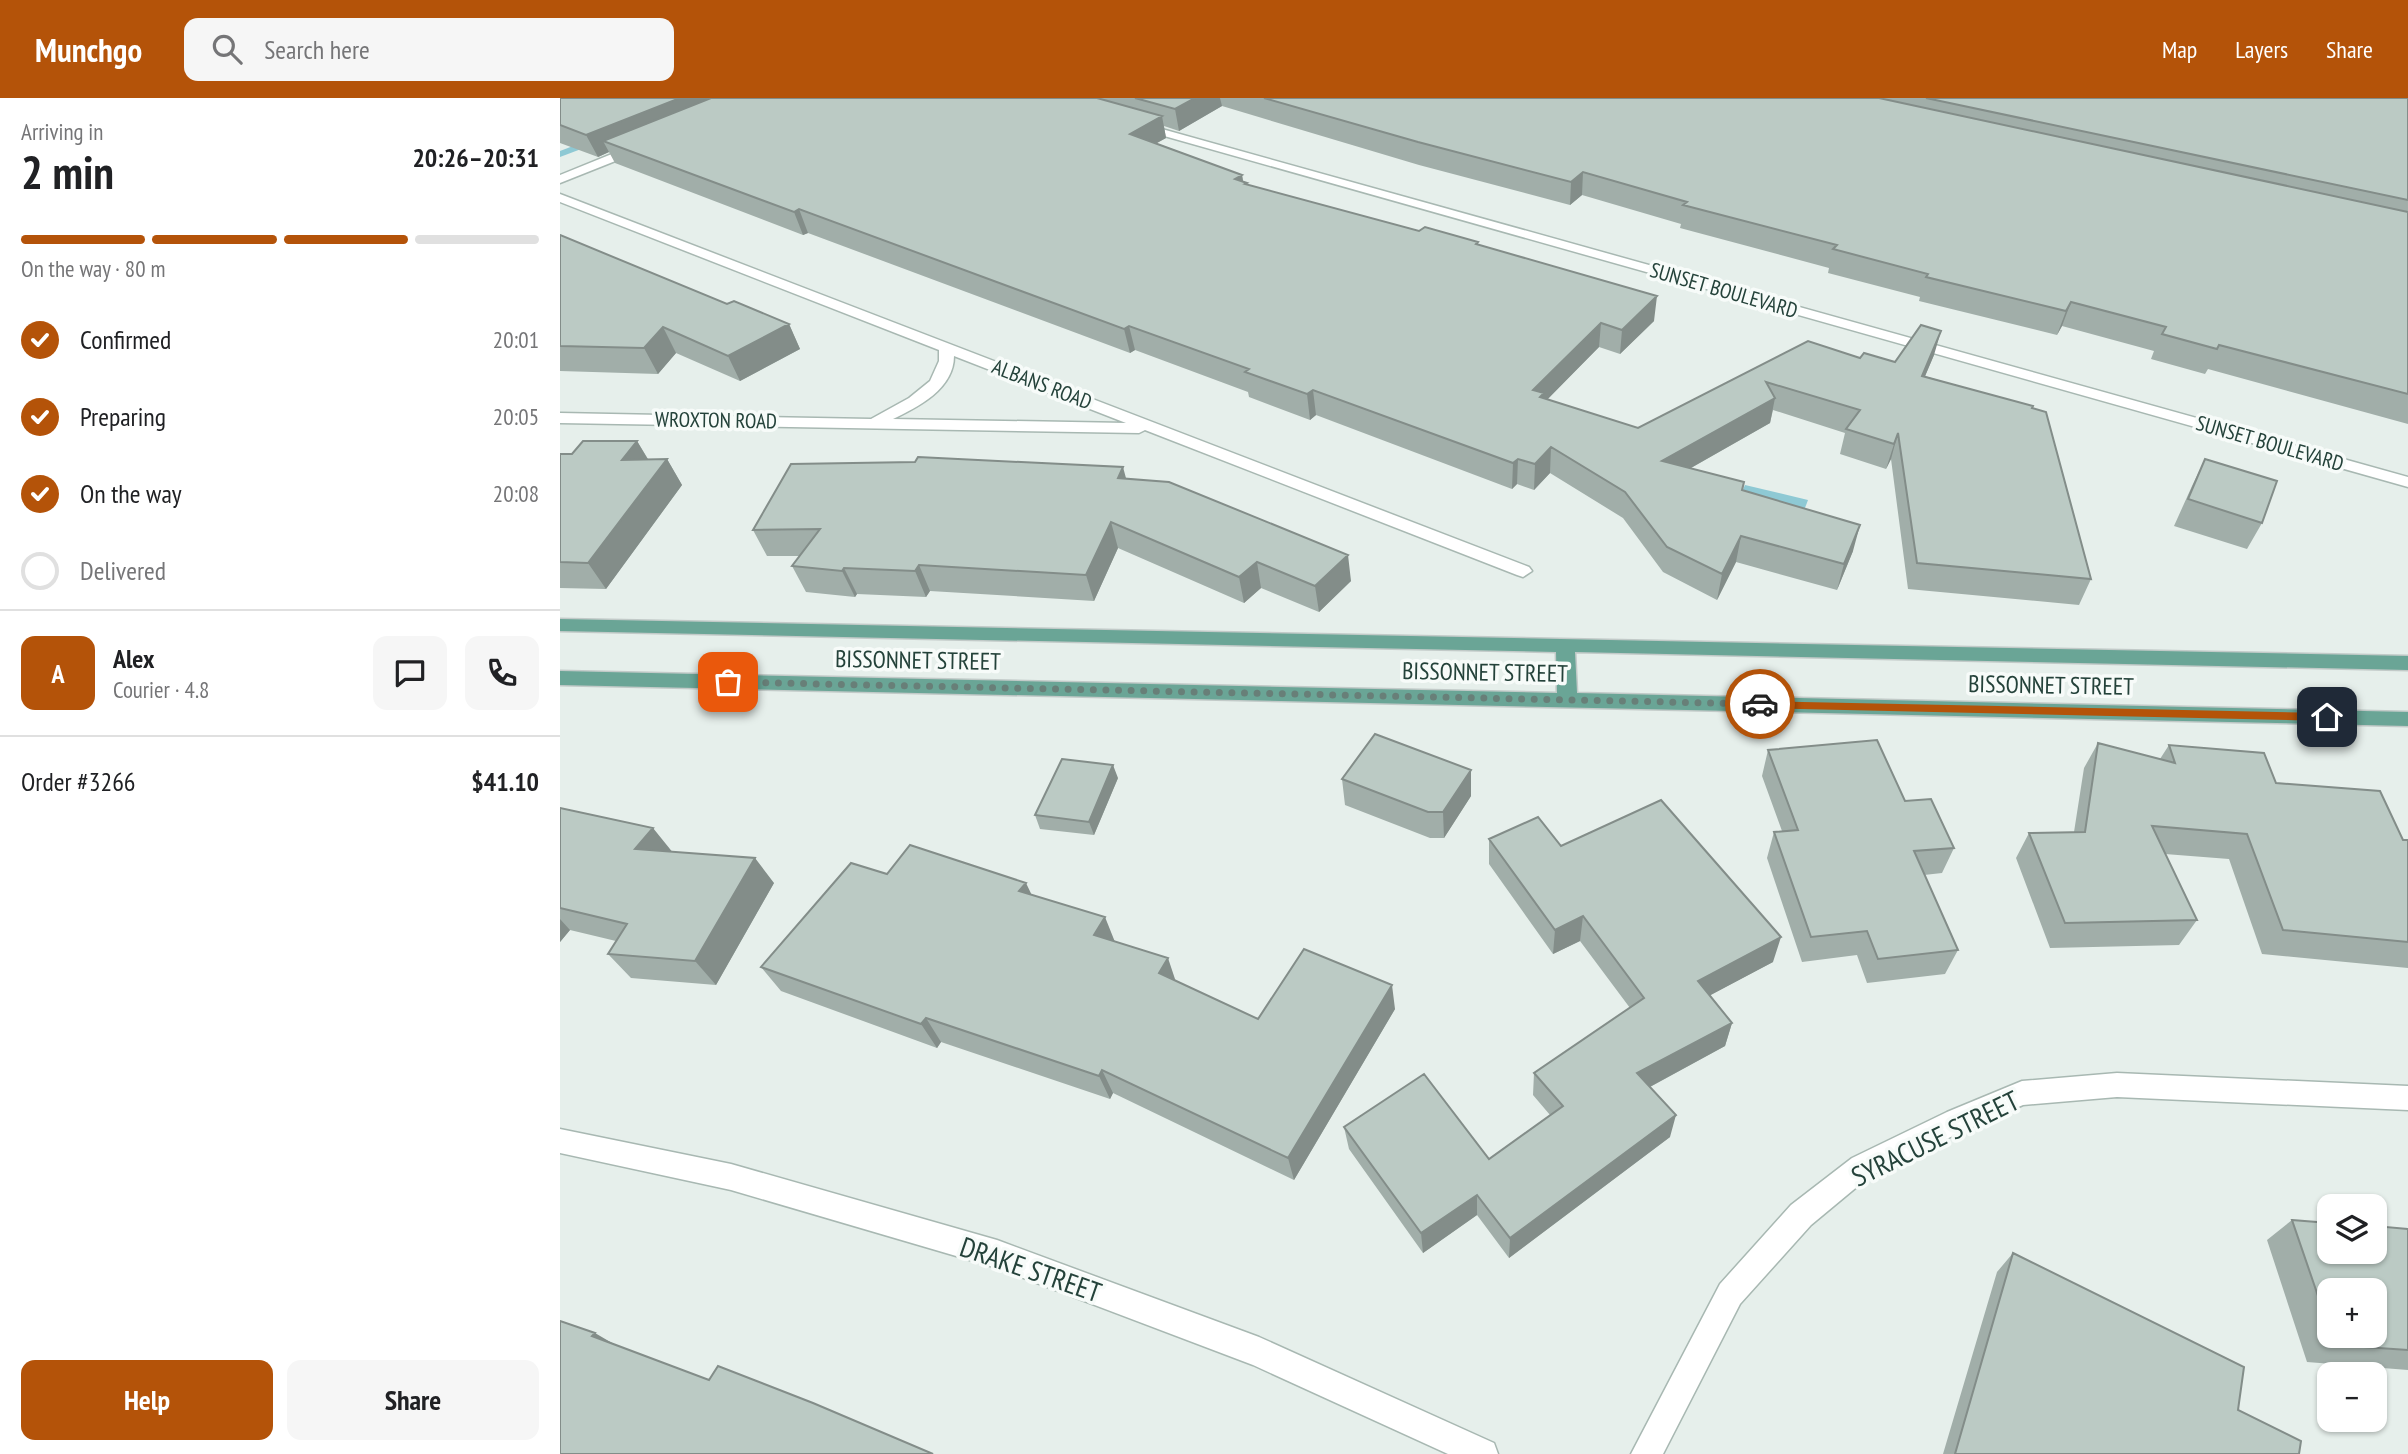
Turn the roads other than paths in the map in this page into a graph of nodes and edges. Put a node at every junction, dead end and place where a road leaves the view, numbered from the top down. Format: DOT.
graph roads {
  1 [pos="1121,121"];
  2 [pos="647,144"];
  3 [pos="560,179"];
  4 [pos="560,198"];
  5 [pos="946,347"];
  6 [pos="560,418"];
  7 [pos="872,423"];
  8 [pos="1155,428"];
  9 [pos="2408,482"];
  10 [pos="1523,571"];
  11 [pos="560,625"];
  12 [pos="1565,646"];
  13 [pos="2408,663"];
  14 [pos="560,678"];
  15 [pos="1567,700"];
  16 [pos="2408,719"];
  17 [pos="2408,1098"];
  18 [pos="560,1141"];
  19 [pos="1483,1454"];
  20 [pos="1646,1454"];
  1 -- 9 [label="street, SUNSET BOULEVARD"];
  2 -- 3 [label="street"];
  4 -- 5 [label="street, ALBANS ROAD"];
  5 -- 7 [label="street, WROXTON ROAD"];
  5 -- 8 [label="street, ALBANS ROAD"];
  6 -- 7 [label="street, WROXTON ROAD"];
  7 -- 8 [label="street, WROXTON ROAD"];
  8 -- 10 [label="street, ALBANS ROAD"];
  11 -- 12 [label="main road, BISSONNET STREET"];
  12 -- 13 [label="main road, BISSONNET STREET"];
  12 -- 15 [label="main road"];
  14 -- 15 [label="main road, BISSONNET STREET"];
  15 -- 16 [label="main road, BISSONNET STREET"];
  17 -- 20 [label="street, SYRACUSE STREET"];
  18 -- 19 [label="street, DRAKE STREET"];
}
